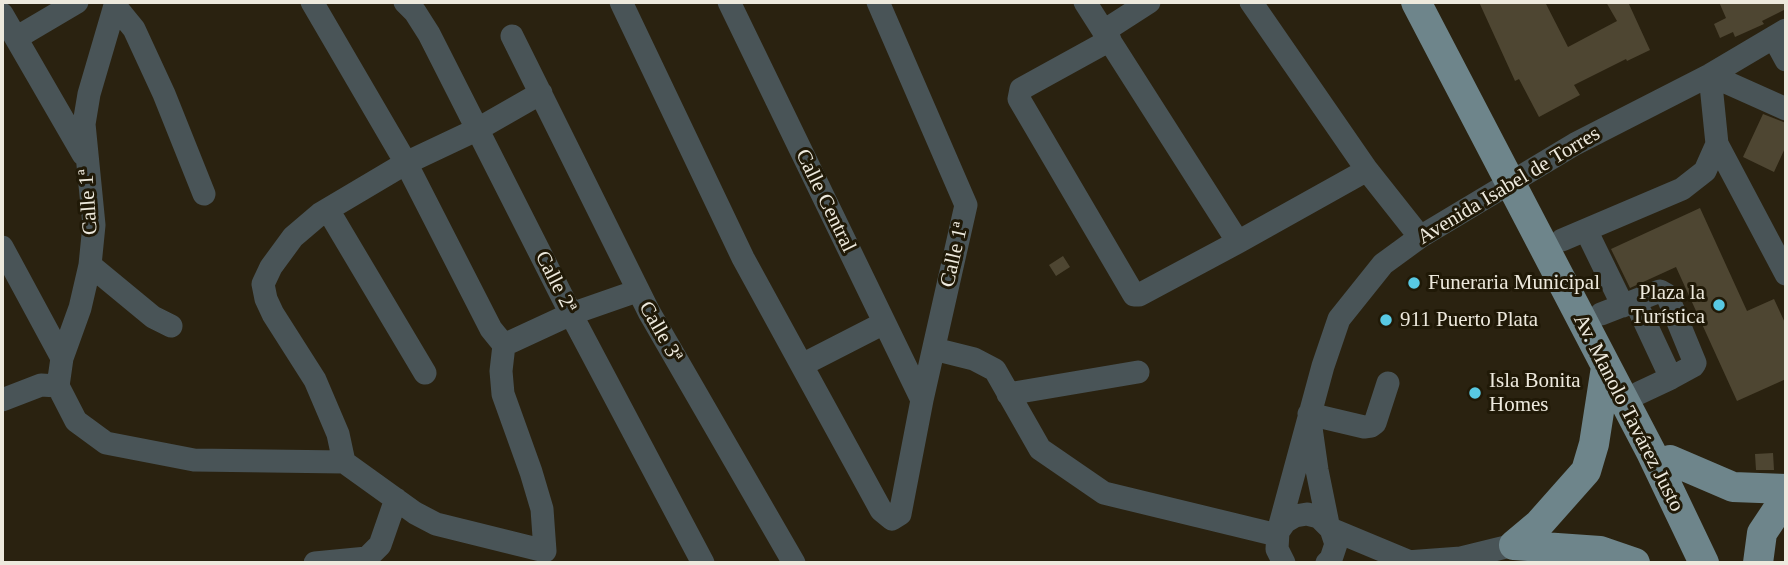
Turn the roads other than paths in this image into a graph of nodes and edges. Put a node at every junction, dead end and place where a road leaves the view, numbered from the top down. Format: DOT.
graph roads {
  1 [pos="77,2"];
  2 [pos="312,2"];
  3 [pos="405,2"];
  4 [pos="621,2"];
  5 [pos="729,2"];
  6 [pos="878,2"];
  7 [pos="1084,2"];
  8 [pos="1149,2"];
  9 [pos="1251,2"];
  10 [pos="1416,2"];
  11 [pos="1434,2"];
  12 [pos="116,4"];
  13 [pos="2,13"];
  14 [pos="1780,34"];
  15 [pos="512,36"];
  16 [pos="1107,36"];
  17 [pos="16,38"];
  18 [pos="1786,60"];
  19 [pos="1710,75"];
  20 [pos="541,93"];
  21 [pos="1786,108"];
  22 [pos="478,129"];
  23 [pos="1717,144"];
  24 [pos="86,159"];
  25 [pos="406,163"];
  26 [pos="1367,170"];
  27 [pos="204,194"];
  28 [pos="328,209"];
  29 [pos="1574,235"];
  30 [pos="1420,237"];
  31 [pos="1238,242"];
  32 [pos="2,247"];
  33 [pos="90,265"];
  34 [pos="1786,274"];
  35 [pos="637,291"];
  36 [pos="1619,307"];
  37 [pos="571,314"];
  38 [pos="884,323"];
  39 [pos="171,326"];
  40 [pos="504,345"];
  41 [pos="934,349"];
  42 [pos="62,358"];
  43 [pos="802,365"];
  44 [pos="1606,367"];
  45 [pos="1138,372"];
  46 [pos="425,373"];
  47 [pos="1671,378"];
  48 [pos="1388,383"];
  49 [pos="58,386"];
  50 [pos="1639,393"];
  51 [pos="1008,394"];
  52 [pos="2,400"];
  53 [pos="922,400"];
  54 [pos="1310,414"];
  55 [pos="1670,460"];
  56 [pos="344,462"];
  57 [pos="1786,489"];
  58 [pos="1786,497"];
  59 [pos="396,499"];
  60 [pos="1330,527"];
  61 [pos="1277,535"];
  62 [pos="1514,545"];
  63 [pos="1399,562"];
  64 [pos="315,563"];
  65 [pos="703,563"];
  66 [pos="794,563"];
  67 [pos="1268,563"];
  68 [pos="1284,563"];
  69 [pos="1327,563"];
  70 [pos="1635,563"];
  71 [pos="1704,563"];
  72 [pos="1720,563"];
  73 [pos="1758,563"];
  1 -- 17 [label="street"];
  2 -- 25 [label="street"];
  3 -- 22 [label="street, Calle 2ª"];
  4 -- 43 [label="street"];
  5 -- 38 [label="street, Calle Central"];
  6 -- 41 [label="street, Calle 1ª"];
  7 -- 16 [label="street"];
  8 -- 16 [label="street"];
  9 -- 26 [label="street"];
  10 -- 44 [label="main road, Av. Manolo Tavárez Justo"];
  11 -- 29 [label="main road, Av. Manolo Tavárez Justo"];
  12 -- 24 [label="street, Calle 1ª"];
  12 -- 27 [label="street"];
  13 -- 17 [label="street"];
  14 -- 18 [label="street"];
  14 -- 19 [label="street, Avenida Isabel de Torres"];
  15 -- 20 [label="street, Calle 3ª"];
  16 -- 31 [label="street"];
  16 -- 31 [label="street"];
  17 -- 24 [label="street"];
  19 -- 21 [label="street"];
  19 -- 23 [label="street"];
  19 -- 30 [label="street, Avenida Isabel de Torres"];
  20 -- 22 [label="street"];
  20 -- 35 [label="street, Calle 3ª"];
  22 -- 25 [label="street"];
  22 -- 37 [label="street, Calle 2ª"];
  23 -- 29 [label="street"];
  23 -- 34 [label="street"];
  24 -- 33 [label="street, Calle 1ª"];
  25 -- 28 [label="street"];
  25 -- 40 [label="street"];
  26 -- 30 [label="street"];
  26 -- 31 [label="street"];
  28 -- 46 [label="street"];
  28 -- 56 [label="street"];
  29 -- 36 [label="main road, Av. Manolo Tavárez Justo"];
  30 -- 54 [label="street, Avenida Isabel de Torres"];
  32 -- 42 [label="street"];
  33 -- 39 [label="street"];
  33 -- 42 [label="street, Calle 1ª"];
  35 -- 37 [label="street"];
  35 -- 66 [label="street, Calle 3ª"];
  36 -- 47 [label="street"];
  36 -- 47 [label="street"];
  36 -- 50 [label="main road, Av. Manolo Tavárez Justo"];
  37 -- 40 [label="street"];
  37 -- 65 [label="street, Calle 2ª"];
  38 -- 43 [label="street"];
  38 -- 53 [label="street, Calle Central"];
  40 -- 59 [label="street"];
  41 -- 51 [label="street"];
  41 -- 53 [label="street, Calle 1ª"];
  42 -- 49 [label="street, Calle 1ª"];
  43 -- 53 [label="street, Calle 1ª"];
  44 -- 62 [label="main road"];
  44 -- 71 [label="main road, Av. Manolo Tavárez Justo"];
  45 -- 51 [label="street"];
  47 -- 50 [label="street"];
  48 -- 54 [label="street"];
  49 -- 52 [label="street"];
  49 -- 56 [label="street"];
  50 -- 55 [label="main road, Av. Manolo Tavárez Justo"];
  51 -- 61 [label="street"];
  54 -- 60 [label="street, Avenida Isabel de Torres"];
  54 -- 61 [label="street, Avenida Isabel de Torres"];
  55 -- 57 [label="main road"];
  55 -- 72 [label="main road, Av. Manolo Tavárez Justo"];
  56 -- 59 [label="street"];
  58 -- 73 [label="main road"];
  59 -- 64 [label="street"];
  60 -- 61 [label="street"];
  60 -- 63 [label="street"];
  60 -- 69 [label="street, Avenida Isabel de Torres"];
  61 -- 67 [label="street, Avenida Isabel de Torres"];
  61 -- 68 [label="street"];
  62 -- 63 [label="street"];
  62 -- 70 [label="main road"];
}
